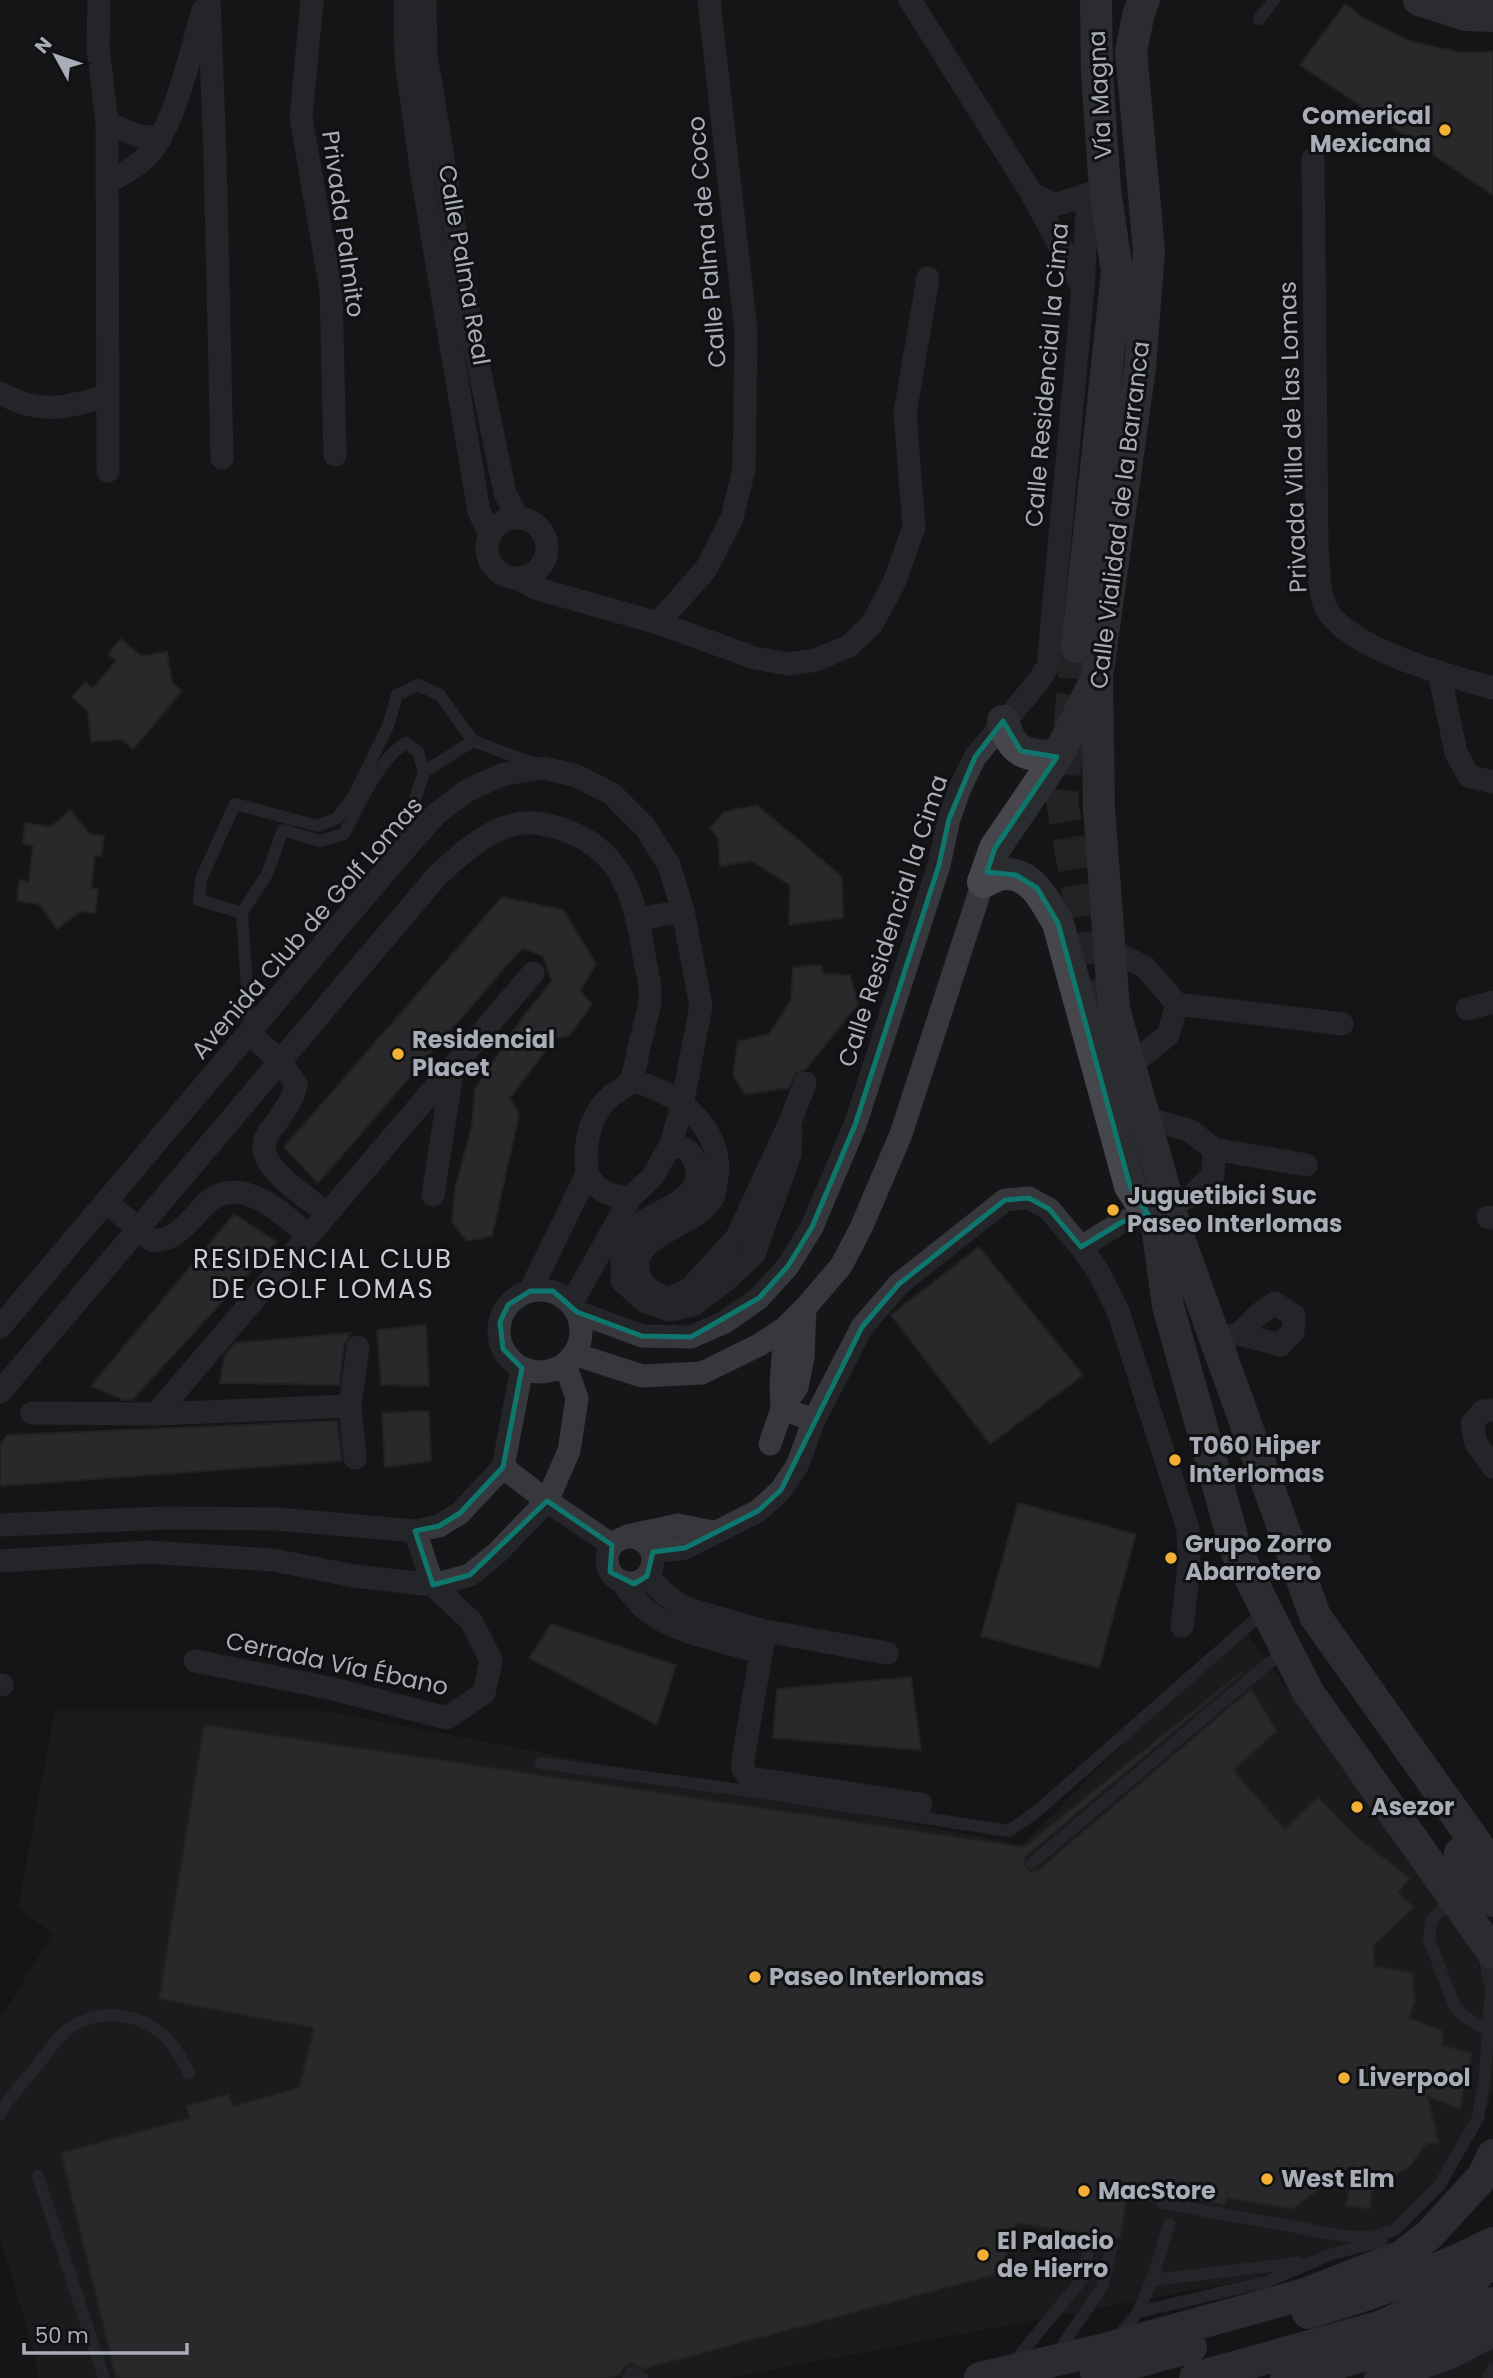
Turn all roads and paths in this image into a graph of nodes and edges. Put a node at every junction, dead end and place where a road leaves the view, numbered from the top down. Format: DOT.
graph roads {
  1 [pos="99,0"];
  2 [pos="208,0"];
  3 [pos="312,0"];
  4 [pos="405,0"];
  5 [pos="425,0"];
  6 [pos="709,0"];
  7 [pos="910,0"];
  8 [pos="1096,0"];
  9 [pos="1122,0"];
  10 [pos="1144,0"];
  11 [pos="1274,0"];
  12 [pos="1419,0"];
  13 [pos="1469,10"];
  14 [pos="1259,19"];
  15 [pos="107,123"];
  16 [pos="161,138"];
  17 [pos="1313,159"];
  18 [pos="108,182"];
  19 [pos="1096,192"];
  20 [pos="1031,194"];
  21 [pos="1149,251"];
  22 [pos="928,278"];
  23 [pos="1083,288"];
  24 [pos="0,393"];
  25 [pos="106,396"];
  26 [pos="335,455"];
  27 [pos="222,458"];
  28 [pos="107,471"];
  29 [pos="517,517"];
  30 [pos="490,535"];
  31 [pos="547,552"];
  32 [pos="517,578"];
  33 [pos="580,600"];
  34 [pos="658,623"];
  35 [pos="1077,647"];
  36 [pos="1439,672"];
  37 [pos="1097,677"];
  38 [pos="1493,688"];
  39 [pos="1003,721"];
  40 [pos="473,741"];
  41 [pos="1057,757"];
  42 [pos="544,768"];
  43 [pos="424,772"];
  44 [pos="1493,782"];
  45 [pos="284,824"];
  46 [pos="396,859"];
  47 [pos="983,882"];
  48 [pos="683,911"];
  49 [pos="242,913"];
  50 [pos="639,919"];
  51 [pos="1109,949"];
  52 [pos="533,973"];
  53 [pos="1493,1002"];
  54 [pos="1177,1004"];
  55 [pos="1467,1009"];
  56 [pos="1342,1024"];
  57 [pos="250,1034"];
  58 [pos="280,1061"];
  59 [pos="453,1066"];
  60 [pos="1130,1066"];
  61 [pos="630,1082"];
  62 [pos="805,1083"];
  63 [pos="682,1105"];
  64 [pos="791,1121"];
  65 [pos="1140,1130"];
  66 [pos="671,1144"];
  67 [pos="1214,1149"];
  68 [pos="1306,1165"];
  69 [pos="587,1174"];
  70 [pos="433,1195"];
  71 [pos="631,1197"];
  72 [pos="106,1202"];
  73 [pos="327,1213"];
  74 [pos="1159,1217"];
  75 [pos="138,1231"];
  76 [pos="308,1235"];
  77 [pos="1081,1247"];
  78 [pos="530,1291"];
  79 [pos="574,1308"];
  80 [pos="805,1308"];
  81 [pos="0,1327"];
  82 [pos="785,1328"];
  83 [pos="1227,1337"];
  84 [pos="358,1347"];
  85 [pos="569,1359"];
  86 [pos="522,1368"];
  87 [pos="0,1392"];
  88 [pos="350,1406"];
  89 [pos="782,1409"];
  90 [pos="1493,1410"];
  91 [pos="32,1413"];
  92 [pos="156,1414"];
  93 [pos="814,1420"];
  94 [pos="770,1444"];
  95 [pos="355,1458"];
  96 [pos="503,1467"];
  97 [pos="1493,1467"];
  98 [pos="547,1500"];
  99 [pos="0,1525"];
  100 [pos="415,1531"];
  101 [pos="713,1532"];
  102 [pos="617,1541"];
  103 [pos="653,1552"];
  104 [pos="0,1561"];
  105 [pos="647,1576"];
  106 [pos="621,1581"];
  107 [pos="433,1585"];
  108 [pos="1267,1609"];
  109 [pos="680,1617"];
  110 [pos="1182,1626"];
  111 [pos="1332,1640"];
  112 [pos="763,1642"];
  113 [pos="1287,1650"];
  114 [pos="887,1653"];
  115 [pos="195,1661"];
  116 [pos="541,1763"];
  117 [pos="921,1804"];
  118 [pos="1032,1863"];
  119 [pos="1493,1867"];
  120 [pos="1454,1898"];
  121 [pos="1493,1901"];
  122 [pos="1486,1944"];
  123 [pos="1488,2030"];
  124 [pos="189,2073"];
  125 [pos="0,2113"];
  126 [pos="1493,2155"];
  127 [pos="38,2176"];
  128 [pos="1162,2203"];
  129 [pos="1170,2224"];
  130 [pos="1395,2231"];
  131 [pos="1420,2234"];
  132 [pos="1493,2243"];
  133 [pos="1089,2245"];
  134 [pos="1111,2249"];
  135 [pos="1332,2254"];
  136 [pos="1493,2259"];
  137 [pos="1152,2280"];
  138 [pos="1493,2303"];
  139 [pos="1138,2312"];
  140 [pos="1493,2330"];
  141 [pos="1109,2348"];
  142 [pos="1062,2370"];
  143 [pos="1493,2370"];
  144 [pos="993,2375"];
  145 [pos="104,2378"];
  146 [pos="628,2378"];
  147 [pos="642,2378"];
  148 [pos="1195,2378"];
  149 [pos="1286,2378"];
  150 [pos="1380,2378"];
  151 [pos="1488,2378"];
  1 -- 15 [label="street"];
  2 -- 16 [label="street"];
  2 -- 27 [label="street"];
  3 -- 26 [label="street, Privada Palmito"];
  4 -- 30 [label="street, Calle Palma Real"];
  5 -- 29 [label="street, Calle Palma Real"];
  6 -- 34 [label="street, Calle Palma de Coco"];
  7 -- 20 [label="street"];
  8 -- 19 [label="main road, Vía Magna"];
  9 -- 21 [label="main road"];
  10 -- 21 [label="main road, Calle Vialidad de la Barranca"];
  11 -- 14 [label="lane"];
  12 -- 13 [label="main road"];
  15 -- 16 [label="street"];
  15 -- 18 [label="street"];
  16 -- 18 [label="street"];
  17 -- 36 [label="street, Privada Villa de las Lomas"];
  18 -- 25 [label="street"];
  19 -- 20 [label="street"];
  19 -- 23 [label="street, Calle Residencial la Cima"];
  19 -- 35 [label="main road, Calle Vialidad de la Barranca"];
  20 -- 23 [label="street"];
  21 -- 37 [label="main road, Calle Vialidad de la Barranca"];
  22 -- 34 [label="street"];
  23 -- 39 [label="street, Calle Residencial la Cima"];
  24 -- 25 [label="street"];
  25 -- 28 [label="street"];
  29 -- 30 [label="street"];
  29 -- 31 [label="street"];
  30 -- 32 [label="street"];
  31 -- 32 [label="street"];
  31 -- 33 [label="street"];
  32 -- 33 [label="street"];
  33 -- 34 [label="street"];
  36 -- 38 [label="street, Privada Villa de las Lomas"];
  36 -- 44 [label="street"];
  37 -- 41 [label="main road"];
  37 -- 51 [label="main road, Calle Vialidad de la Barranca"];
  39 -- 41 [label="main road"];
  39 -- 79 [label="street, Calle Residencial la Cima"];
  40 -- 42 [label="lane"];
  40 -- 43 [label="lane"];
  40 -- 45 [label="lane"];
  41 -- 47 [label="main road"];
  42 -- 46 [label="street, Avenida Club de Golf Lomas"];
  42 -- 48 [label="street, Avenida Club de Golf Lomas"];
  43 -- 45 [label="lane"];
  43 -- 46 [label="lane"];
  45 -- 49 [label="lane"];
  45 -- 49 [label="lane"];
  46 -- 57 [label="street, Avenida Club de Golf Lomas"];
  47 -- 74 [label="main road"];
  47 -- 80 [label="street"];
  48 -- 50 [label="street"];
  48 -- 63 [label="street, Avenida Club de Golf Lomas"];
  49 -- 57 [label="lane"];
  50 -- 58 [label="street"];
  50 -- 61 [label="street"];
  51 -- 54 [label="street"];
  51 -- 60 [label="main road, Calle Vialidad de la Barranca"];
  52 -- 59 [label="street"];
  53 -- 55 [label="street"];
  54 -- 56 [label="street"];
  54 -- 60 [label="street"];
  57 -- 58 [label="street"];
  57 -- 72 [label="street, Avenida Club de Golf Lomas"];
  58 -- 73 [label="street"];
  58 -- 75 [label="street"];
  59 -- 70 [label="street"];
  59 -- 73 [label="street"];
  60 -- 65 [label="main road, Calle Vialidad de la Barranca"];
  61 -- 63 [label="street"];
  61 -- 69 [label="street"];
  62 -- 64 [label="street"];
  63 -- 64 [label="street"];
  63 -- 66 [label="street, Avenida Club de Golf Lomas"];
  64 -- 66 [label="street"];
  65 -- 67 [label="street"];
  65 -- 74 [label="main road, Calle Vialidad de la Barranca"];
  66 -- 71 [label="street, Avenida Club de Golf Lomas"];
  67 -- 68 [label="street"];
  67 -- 74 [label="street"];
  69 -- 71 [label="street"];
  69 -- 78 [label="street"];
  71 -- 79 [label="street, Avenida Club de Golf Lomas"];
  72 -- 75 [label="street"];
  72 -- 81 [label="street, Avenida Club de Golf Lomas"];
  73 -- 76 [label="street"];
  74 -- 77 [label="street"];
  74 -- 83 [label="main road, Calle Vialidad de la Barranca"];
  74 -- 108 [label="main road, Calle Vialidad de la Barranca"];
  75 -- 76 [label="street"];
  75 -- 87 [label="street"];
  76 -- 92 [label="street"];
  77 -- 93 [label="street"];
  77 -- 110 [label="street"];
  78 -- 79 [label="street"];
  78 -- 86 [label="street"];
  79 -- 85 [label="street"];
  80 -- 82 [label="street"];
  80 -- 89 [label="street"];
  82 -- 85 [label="street"];
  82 -- 89 [label="street"];
  83 -- 83 [label="street"];
  83 -- 111 [label="main road, Calle Vialidad de la Barranca"];
  84 -- 88 [label="street"];
  85 -- 86 [label="street"];
  85 -- 98 [label="street"];
  86 -- 96 [label="street"];
  88 -- 92 [label="street"];
  88 -- 95 [label="street"];
  89 -- 93 [label="street"];
  89 -- 94 [label="street"];
  90 -- 97 [label="street"];
  91 -- 92 [label="street"];
  93 -- 101 [label="street"];
  96 -- 98 [label="street"];
  96 -- 100 [label="street"];
  98 -- 102 [label="street"];
  98 -- 107 [label="street"];
  99 -- 100 [label="street"];
  100 -- 107 [label="street, Cerrada Vía Ébano"];
  101 -- 102 [label="street"];
  101 -- 103 [label="street"];
  102 -- 103 [label="street"];
  102 -- 106 [label="street"];
  103 -- 105 [label="street"];
  104 -- 107 [label="street"];
  105 -- 106 [label="street"];
  105 -- 109 [label="street"];
  106 -- 109 [label="street"];
  107 -- 115 [label="street, Cerrada Vía Ébano"];
  108 -- 113 [label="main road, Calle Vialidad de la Barranca"];
  108 -- 116 [label="lane"];
  109 -- 112 [label="street"];
  111 -- 119 [label="main road, Calle Vialidad de la Barranca"];
  111 -- 121 [label="main road"];
  112 -- 114 [label="street"];
  112 -- 117 [label="street"];
  113 -- 118 [label="lane"];
  113 -- 120 [label="main road, Calle Vialidad de la Barranca"];
  120 -- 122 [label="main road, Calle Vialidad de la Barranca"];
  120 -- 123 [label="lane"];
  122 -- 123 [label="lane"];
  123 -- 130 [label="lane"];
  124 -- 125 [label="lane"];
  126 -- 131 [label="main road"];
  127 -- 145 [label="lane"];
  128 -- 130 [label="lane"];
  129 -- 137 [label="lane"];
  130 -- 131 [label="lane"];
  131 -- 135 [label="lane"];
  131 -- 141 [label="main road"];
  132 -- 142 [label="main road"];
  133 -- 144 [label="lane"];
  134 -- 142 [label="lane"];
  135 -- 137 [label="lane"];
  135 -- 139 [label="lane"];
  136 -- 148 [label="main road"];
  137 -- 139 [label="lane"];
  138 -- 149 [label="main road"];
  139 -- 141 [label="lane"];
  140 -- 150 [label="main road"];
  141 -- 142 [label="main road"];
  142 -- 144 [label="main road"];
  143 -- 151 [label="lane"];
  146 -- 147 [label="lane"];
}
